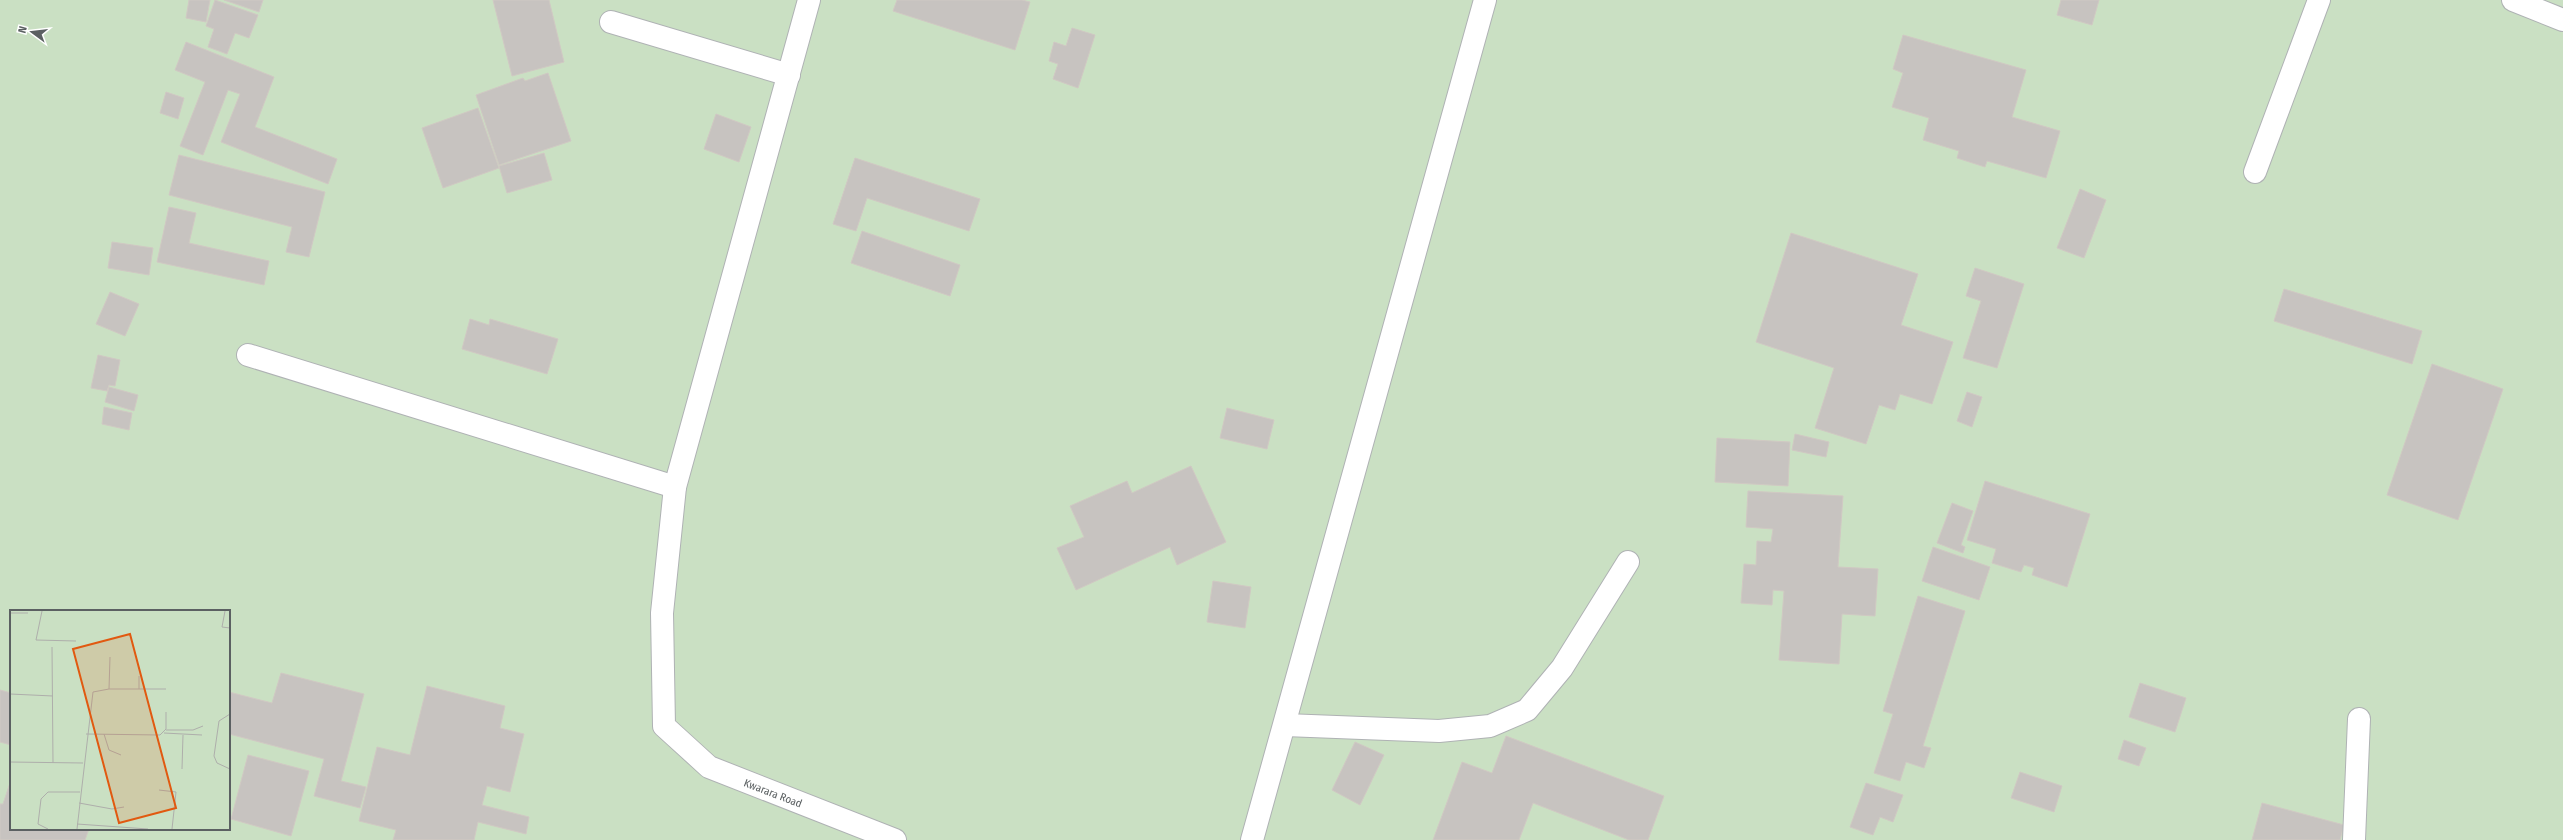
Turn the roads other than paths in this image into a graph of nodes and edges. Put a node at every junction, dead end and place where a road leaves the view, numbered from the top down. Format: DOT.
graph roads {
  1 [pos="809,0"];
  2 [pos="1485,0"];
  3 [pos="2318,0"];
  4 [pos="2513,0"];
  5 [pos="2563,20"];
  6 [pos="611,22"];
  7 [pos="788,75"];
  8 [pos="2255,172"];
  9 [pos="248,355"];
  10 [pos="675,487"];
  11 [pos="1628,562"];
  12 [pos="2359,719"];
  13 [pos="1285,725"];
  14 [pos="894,840"];
  15 [pos="1252,840"];
  16 [pos="2354,840"];
  1 -- 7 [label="street"];
  2 -- 13 [label="street"];
  3 -- 8 [label="street"];
  4 -- 5 [label="street"];
  6 -- 7 [label="street"];
  7 -- 10 [label="street"];
  9 -- 10 [label="street"];
  10 -- 14 [label="street, Kwarara Road"];
  11 -- 13 [label="street"];
  12 -- 16 [label="street"];
  13 -- 15 [label="street"];
}
